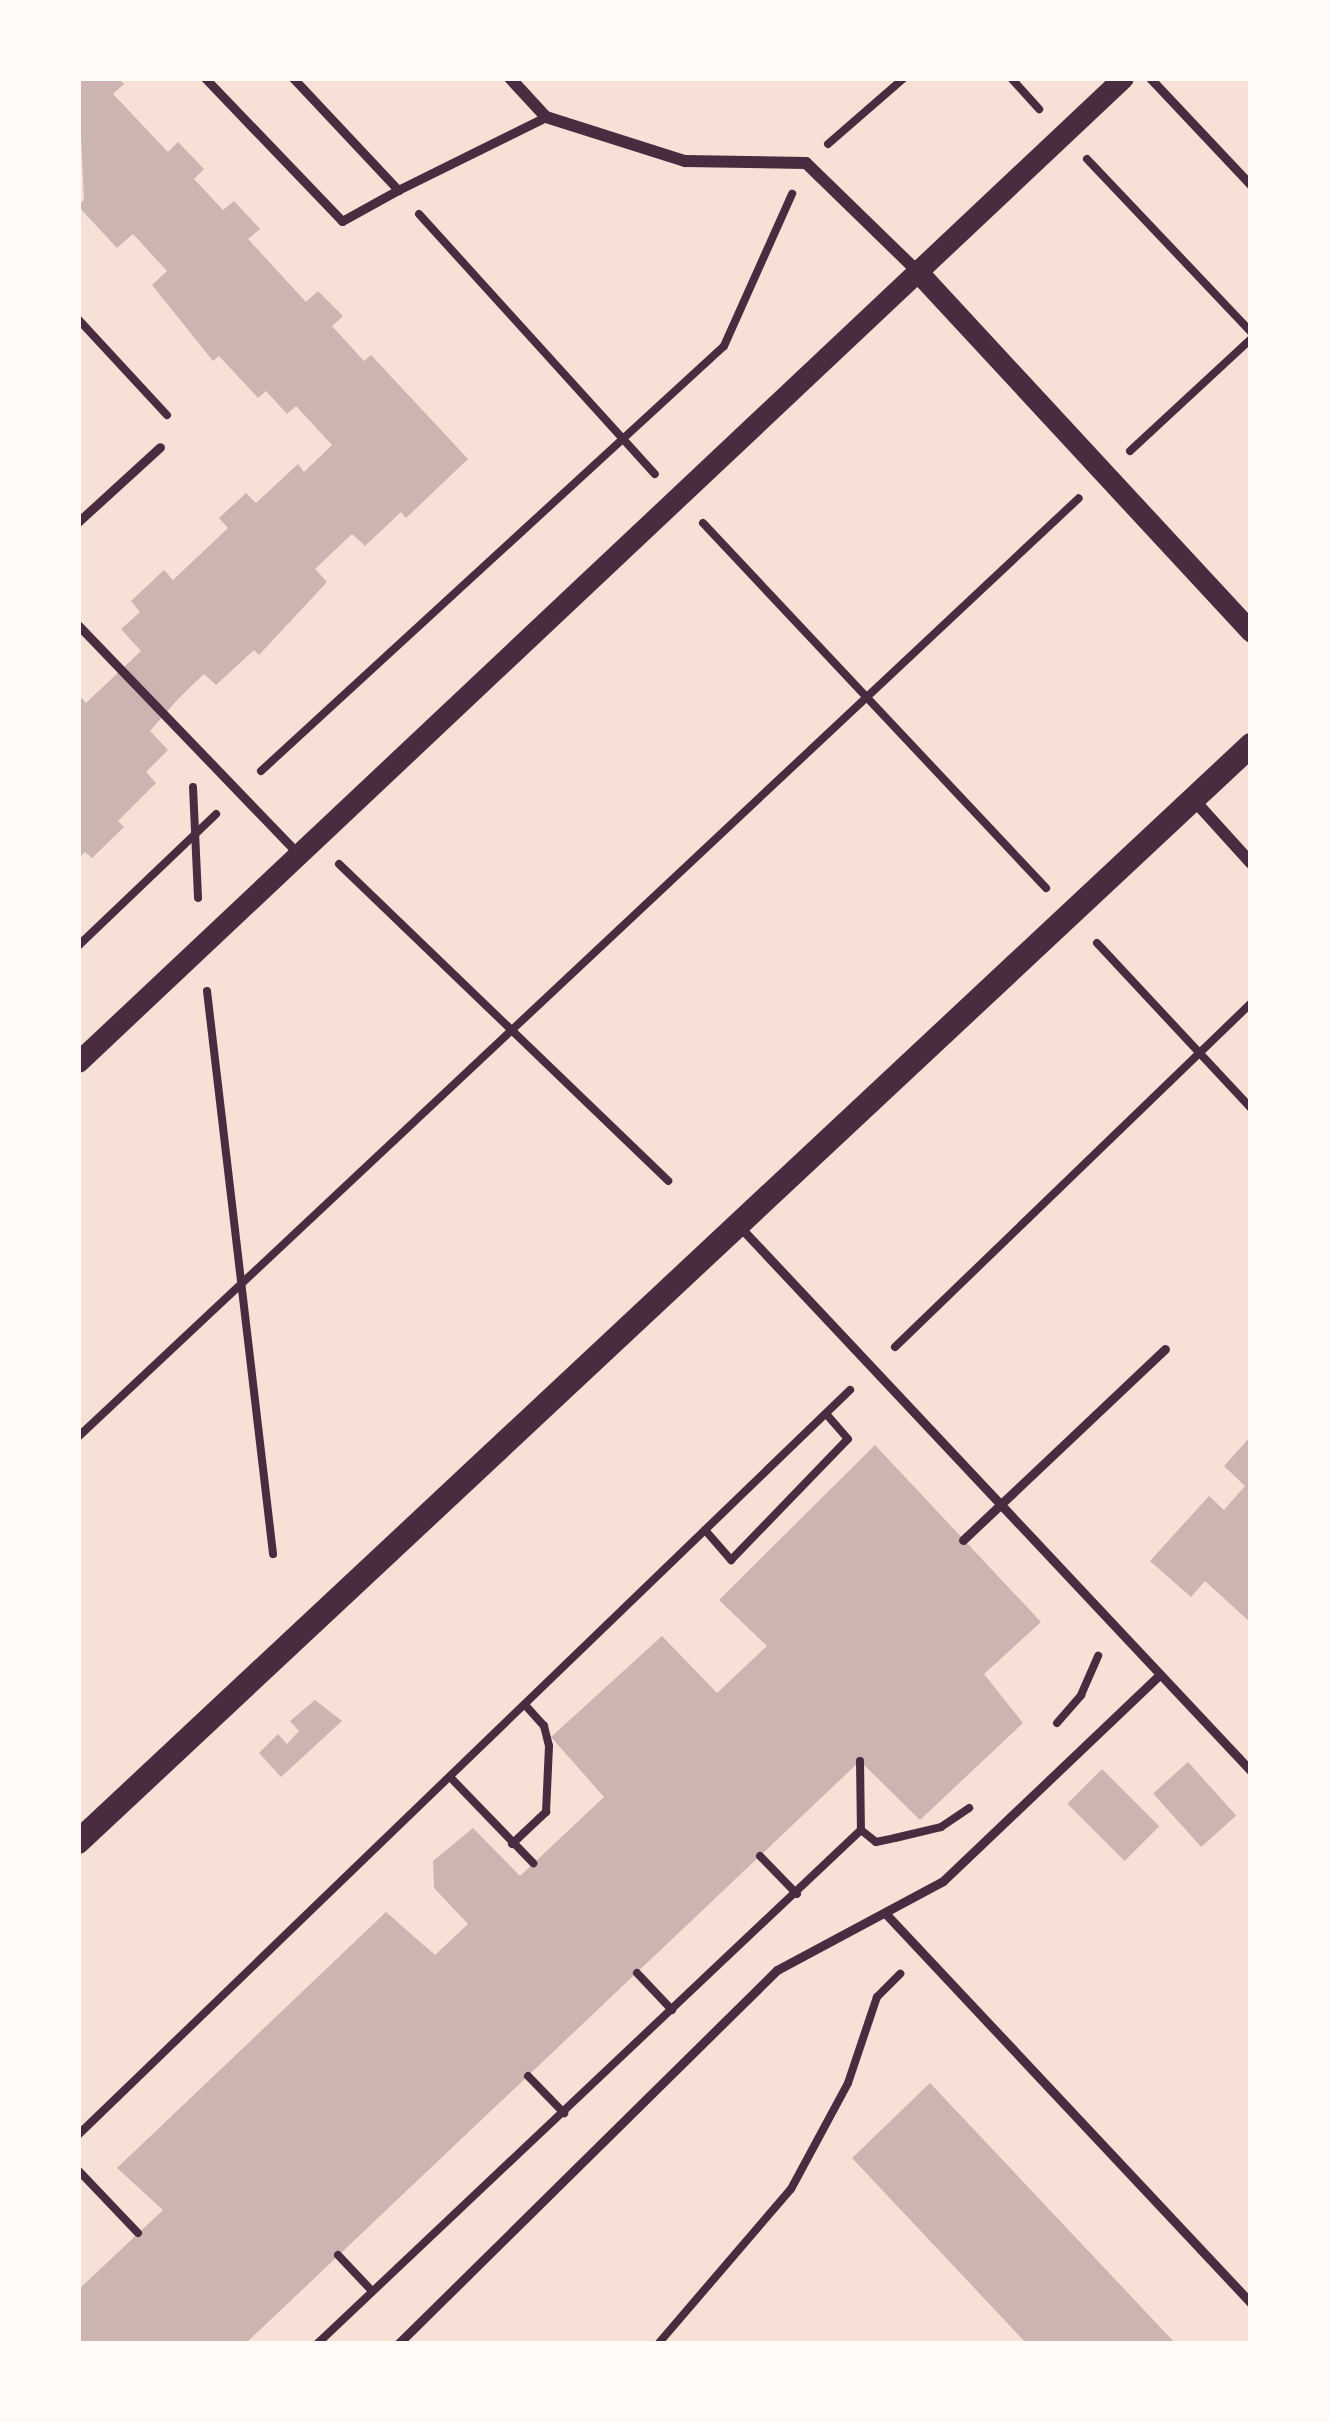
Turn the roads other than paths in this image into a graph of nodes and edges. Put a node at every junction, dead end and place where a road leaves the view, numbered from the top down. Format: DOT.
graph roads {
  1 [pos="205,78"];
  2 [pos="293,78"];
  3 [pos="510,78"];
  4 [pos="1123,78"];
  5 [pos="1150,78"];
  6 [pos="546,117"];
  7 [pos="1251,185"];
  8 [pos="398,190"];
  9 [pos="916,269"];
  10 [pos="160,447"];
  11 [pos="78,522"];
  12 [pos="78,626"];
  13 [pos="1251,632"];
  14 [pos="1251,745"];
  15 [pos="1193,799"];
  16 [pos="306,846"];
  17 [pos="1251,863"];
  18 [pos="78,1062"];
  19 [pos="736,1223"];
  20 [pos="1165,1349"];
  21 [pos="1002,1502"];
  22 [pos="963,1540"];
  23 [pos="1159,1675"];
  24 [pos="1251,1771"];
  25 [pos="78,1842"];
  26 [pos="885,1912"];
  27 [pos="1251,2303"];
  28 [pos="398,2344"];
  1 -- 8 [label="lane"];
  2 -- 8 [label="lane"];
  3 -- 6 [label="street"];
  4 -- 9 [label="street"];
  5 -- 7 [label="lane"];
  6 -- 8 [label="lane"];
  6 -- 9 [label="street"];
  9 -- 13 [label="street"];
  9 -- 16 [label="street"];
  10 -- 11 [label="lane"];
  12 -- 16 [label="lane"];
  14 -- 15 [label="main road"];
  15 -- 17 [label="street"];
  15 -- 19 [label="main road"];
  16 -- 18 [label="street"];
  19 -- 21 [label="lane"];
  19 -- 25 [label="main road"];
  20 -- 21 [label="lane"];
  21 -- 22 [label="lane"];
  21 -- 23 [label="lane"];
  23 -- 24 [label="lane"];
  23 -- 26 [label="lane"];
  26 -- 27 [label="lane"];
  26 -- 28 [label="lane"];
}
